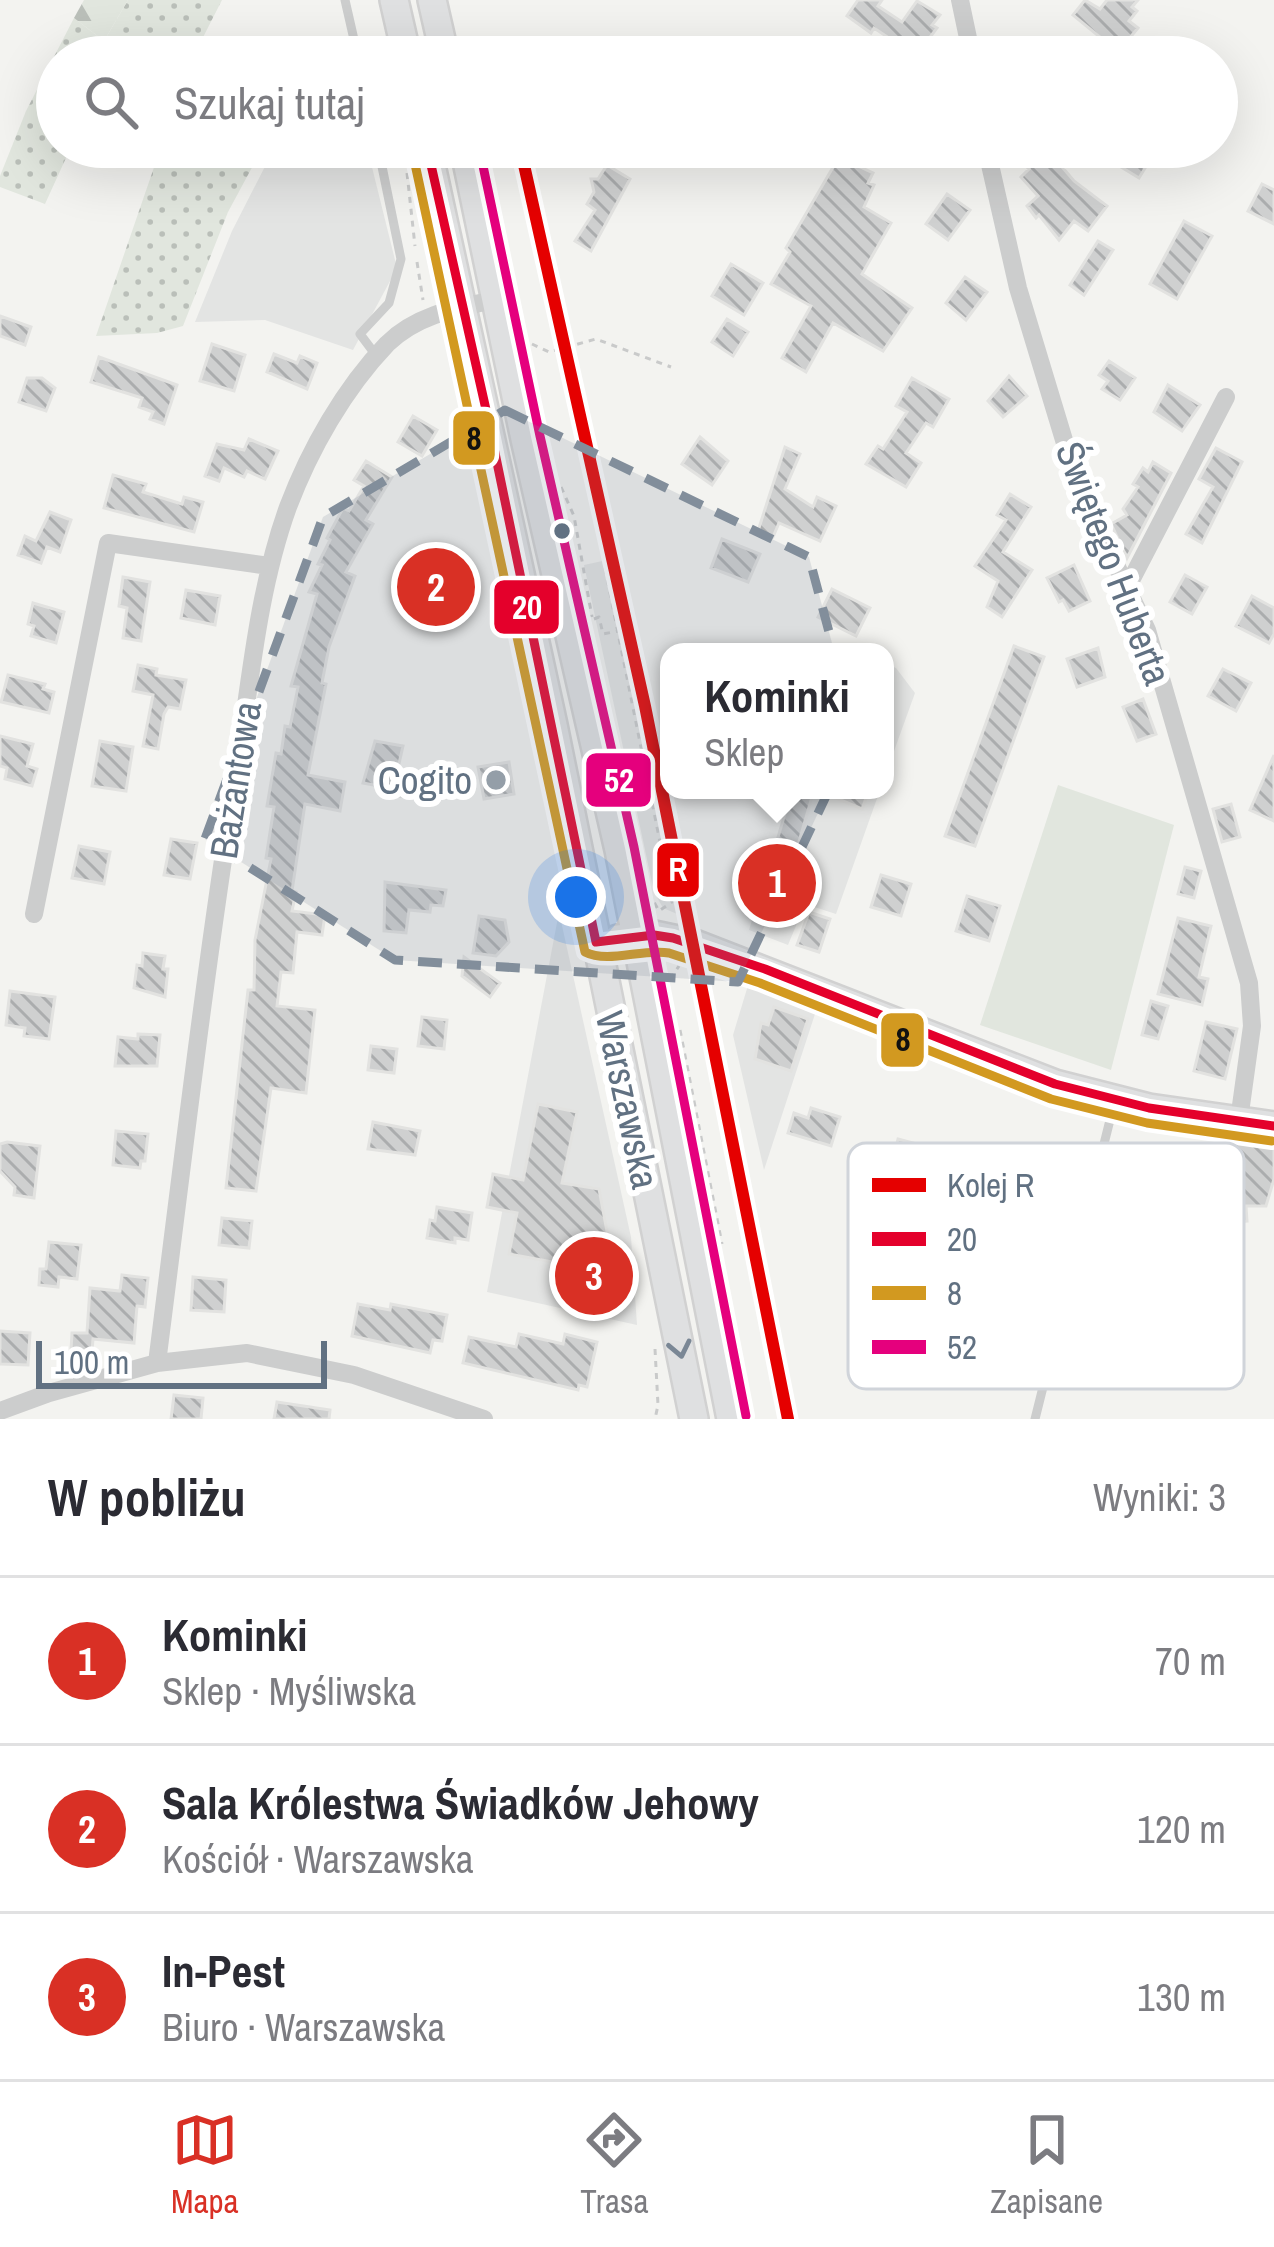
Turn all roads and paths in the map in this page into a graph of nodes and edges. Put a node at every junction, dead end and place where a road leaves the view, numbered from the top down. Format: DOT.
graph roads {
  1 [pos="346,0"];
  2 [pos="394,0"];
  3 [pos="432,0"];
  4 [pos="960,0"];
  5 [pos="354,36"];
  6 [pos="402,36"];
  7 [pos="440,36"];
  8 [pos="968,36"];
  9 [pos="382,168"];
  10 [pos="417,168"];
  11 [pos="420,168"];
  12 [pos="468,168"];
  13 [pos="991,168"];
  14 [pos="494,300"];
  15 [pos="423,301"];
  16 [pos="463,307"];
  17 [pos="505,345"];
  18 [pos="377,356"];
  19 [pos="671,368"];
  20 [pos="1226,397"];
  21 [pos="269,566"];
  22 [pos="604,568"];
  23 [pos="1128,586"];
  24 [pos="592,619"];
  25 [pos="619,631"];
  26 [pos="659,911"];
  27 [pos="34,914"];
  28 [pos="636,936"];
  29 [pos="596,942"];
  30 [pos="1115,1100"];
  31 [pos="1238,1120"];
  32 [pos="1274,1126"];
  33 [pos="1104,1143"];
  34 [pos="158,1363"];
  35 [pos="1043,1389"];
  36 [pos="9,1413"];
  37 [pos="484,1419"];
  38 [pos="694,1419"];
  39 [pos="731,1419"];
  40 [pos="1035,1419"];
  1 -- 5 [label="lane"];
  2 -- 6 [label="main road"];
  3 -- 7 [label="main road"];
  4 -- 8 [label="street"];
  9 -- 18 [label="lane"];
  10 -- 15 [label="path"];
  11 -- 16 [label="main road, Warszawska"];
  12 -- 14 [label="main road, Warszawska"];
  13 -- 23 [label="street, Świętego Huberta"];
  14 -- 16 [label="street, Bażantowa"];
  14 -- 17 [label="main road, Warszawska"];
  16 -- 18 [label="street, Bażantowa"];
  16 -- 29 [label="main road, Warszawska"];
  17 -- 19 [label="path"];
  17 -- 28 [label="main road, Warszawska"];
  18 -- 21 [label="street, Bażantowa"];
  20 -- 23 [label="street"];
  21 -- 27 [label="street"];
  21 -- 34 [label="street, Bażantowa"];
  22 -- 25 [label="path"];
  23 -- 31 [label="street, Świętego Huberta"];
  24 -- 25 [label="path"];
  25 -- 26 [label="path"];
  28 -- 29 [label="main road"];
  28 -- 30 [label="main road"];
  28 -- 39 [label="main road, Warszawska"];
  29 -- 38 [label="main road, Warszawska, one-way"];
  30 -- 31 [label="main road"];
  30 -- 33 [label="lane"];
  31 -- 32 [label="main road"];
  34 -- 36 [label="street"];
  34 -- 37 [label="street"];
  35 -- 40 [label="lane"];
}
